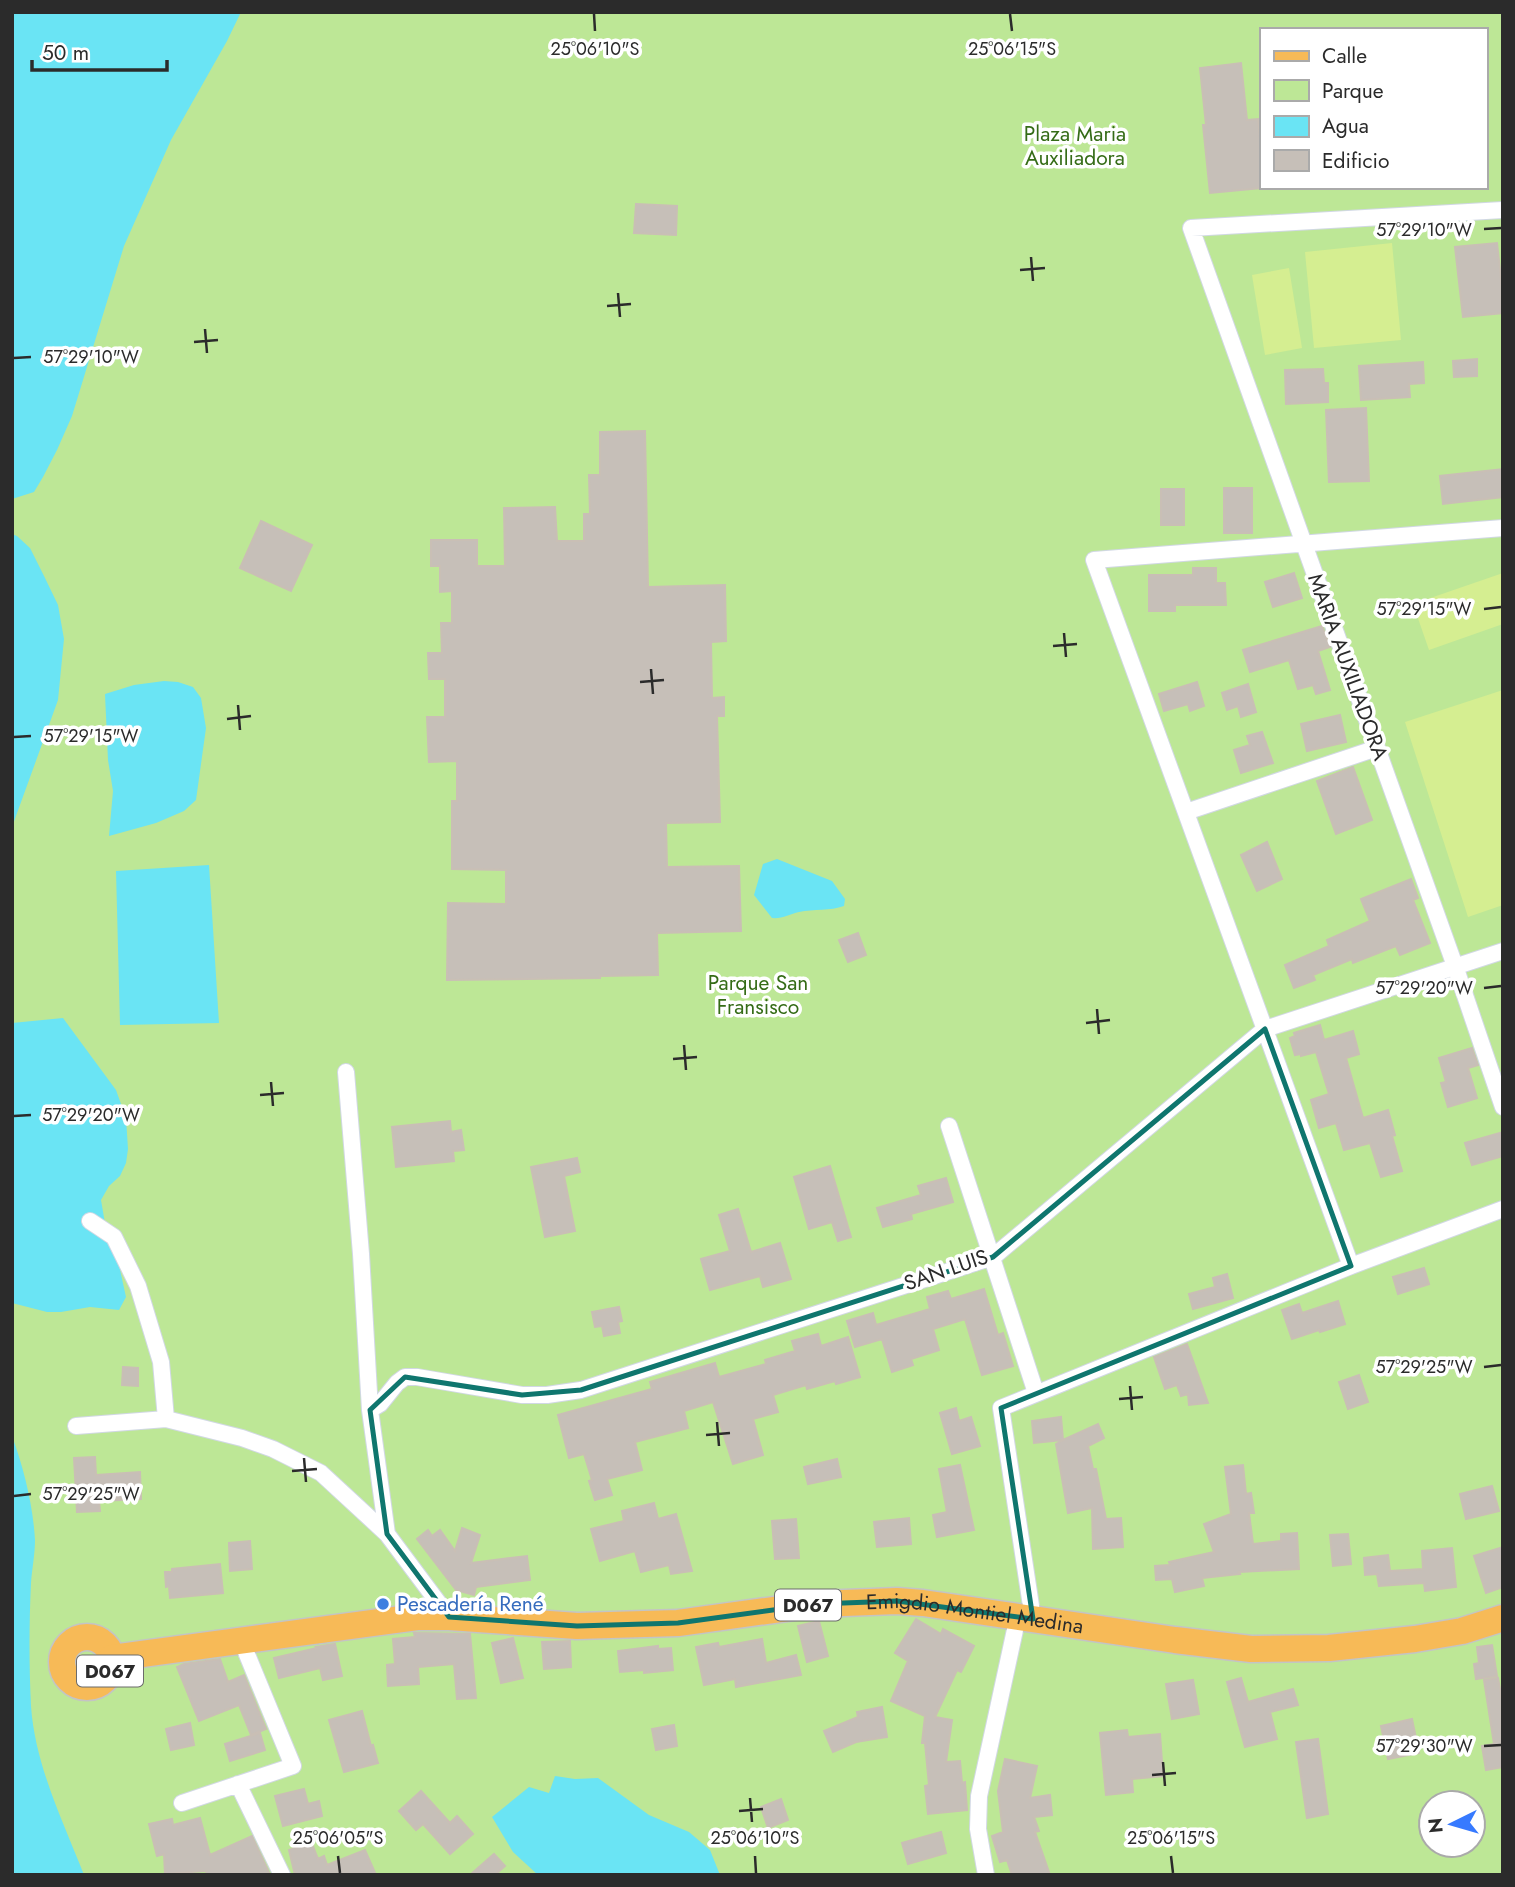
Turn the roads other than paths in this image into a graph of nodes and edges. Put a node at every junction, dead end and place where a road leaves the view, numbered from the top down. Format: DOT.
graph roads {
  1 [pos="1503,210"];
  2 [pos="1503,528"];
  3 [pos="1303,542"];
  4 [pos="1377,748"];
  5 [pos="1186,812"];
  6 [pos="1503,951"];
  7 [pos="1455,965"];
  8 [pos="1265,1029"];
  9 [pos="346,1072"];
  10 [pos="1503,1107"];
  11 [pos="950,1126"];
  12 [pos="1503,1209"];
  13 [pos="90,1221"];
  14 [pos="993,1256"];
  15 [pos="1351,1266"];
  16 [pos="1034,1387"];
  17 [pos="370,1410"];
  18 [pos="166,1419"];
  19 [pos="76,1426"];
  20 [pos="387,1535"];
  21 [pos="449,1617"];
  22 [pos="1026,1617"];
  23 [pos="1503,1618"];
  24 [pos="241,1640"];
  25 [pos="112,1658"];
  26 [pos="238,1784"];
  27 [pos="182,1803"];
  28 [pos="282,1875"];
  29 [pos="986,1875"];
  1 -- 3 [label="street, MARIA AUXILIADORA"];
  2 -- 3 [label="street"];
  3 -- 4 [label="street, MARIA AUXILIADORA"];
  3 -- 5 [label="street"];
  4 -- 5 [label="street"];
  4 -- 7 [label="street, MARIA AUXILIADORA"];
  5 -- 8 [label="street"];
  6 -- 7 [label="street, SAN LUIS"];
  7 -- 8 [label="street, SAN LUIS"];
  7 -- 10 [label="street, MARIA AUXILIADORA"];
  8 -- 14 [label="street, SAN LUIS"];
  8 -- 15 [label="street"];
  9 -- 17 [label="street"];
  11 -- 14 [label="street"];
  12 -- 15 [label="street"];
  13 -- 18 [label="street"];
  14 -- 16 [label="street"];
  14 -- 17 [label="street, SAN LUIS"];
  15 -- 16 [label="street"];
  16 -- 22 [label="street"];
  17 -- 20 [label="street"];
  18 -- 19 [label="street"];
  18 -- 20 [label="street"];
  20 -- 21 [label="street"];
  21 -- 22 [label="main road, Emigdio Montiel Medina / D067"];
  21 -- 24 [label="main road, Emigdio Montiel Medina / D067"];
  22 -- 23 [label="main road, Emigdio Montiel Medina / D067"];
  22 -- 29 [label="street"];
  24 -- 25 [label="main road, Emigdio Montiel Medina / D067"];
  24 -- 26 [label="street"];
  26 -- 27 [label="street"];
  26 -- 28 [label="street"];
}
